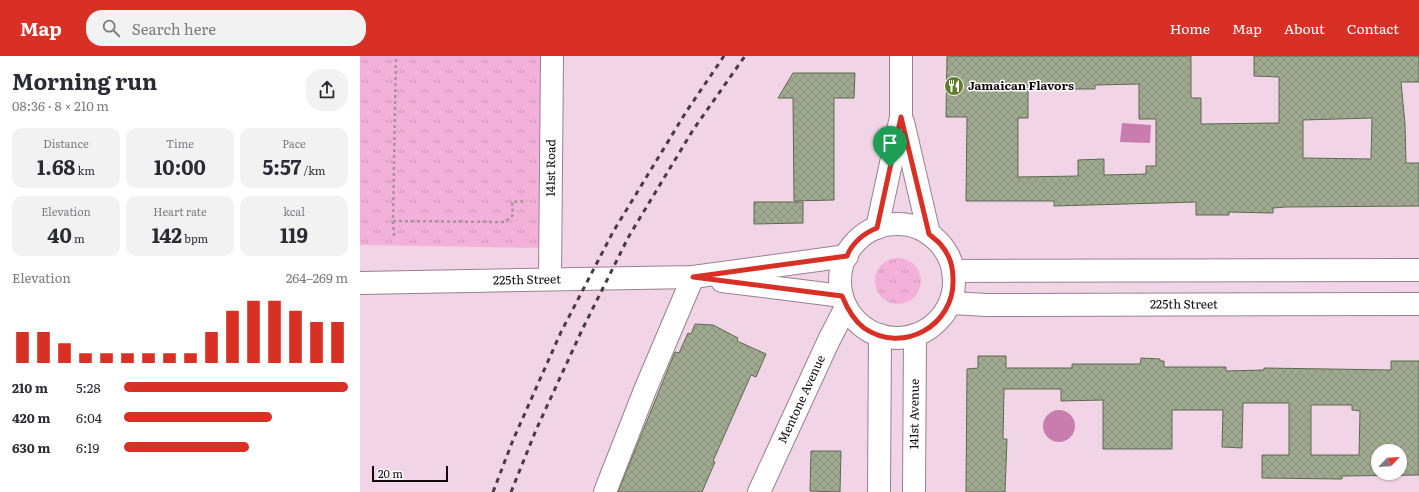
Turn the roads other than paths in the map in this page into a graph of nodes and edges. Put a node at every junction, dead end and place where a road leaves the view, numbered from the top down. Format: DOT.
graph roads {
  1 [pos="552,56"];
  2 [pos="901,56"];
  3 [pos="901,117"];
  4 [pos="877,228"];
  5 [pos="929,234"];
  6 [pos="847,256"];
  7 [pos="1419,270"];
  8 [pos="953,271"];
  9 [pos="693,277"];
  10 [pos="550,280"];
  11 [pos="360,283"];
  12 [pos="844,301"];
  13 [pos="950,303"];
  14 [pos="1419,304"];
  15 [pos="880,335"];
  16 [pos="915,335"];
  17 [pos="605,492"];
  18 [pos="759,492"];
  19 [pos="878,492"];
  20 [pos="914,492"];
  1 -- 10 [label="street, 141st Road"];
  2 -- 3 [label="street"];
  3 -- 4 [label="street"];
  3 -- 5 [label="street"];
  4 -- 5 [label="street"];
  4 -- 6 [label="street"];
  5 -- 8 [label="street"];
  6 -- 9 [label="street, 225th Street"];
  6 -- 12 [label="street"];
  7 -- 8 [label="street"];
  8 -- 13 [label="street"];
  9 -- 10 [label="street, 225th Street"];
  9 -- 12 [label="street, 225th Street"];
  9 -- 17 [label="street"];
  10 -- 11 [label="street, 225th Street"];
  12 -- 15 [label="street"];
  12 -- 18 [label="street, Mentone Avenue"];
  13 -- 14 [label="street, 225th Street"];
  13 -- 16 [label="street"];
  15 -- 16 [label="street"];
  15 -- 19 [label="street"];
  16 -- 20 [label="street, 141st Avenue"];
}
